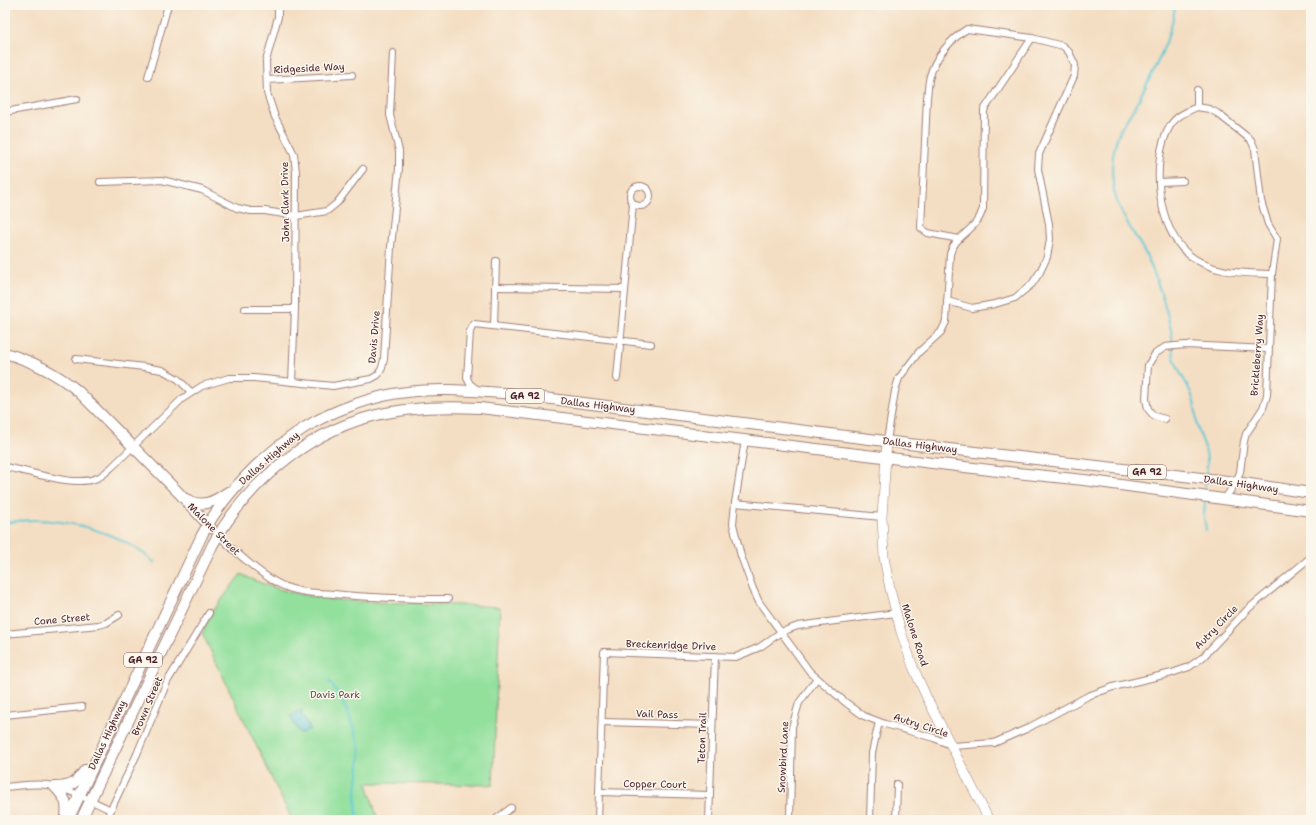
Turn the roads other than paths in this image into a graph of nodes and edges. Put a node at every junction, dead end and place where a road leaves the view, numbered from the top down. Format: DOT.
graph roads {
  1 [pos="168,5"];
  2 [pos="278,5"];
  3 [pos="1032,38"];
  4 [pos="393,53"];
  5 [pos="352,75"];
  6 [pos="148,77"];
  7 [pos="267,80"];
  8 [pos="1197,90"];
  9 [pos="77,99"];
  10 [pos="1196,107"];
  11 [pos="5,112"];
  12 [pos="364,169"];
  13 [pos="1183,181"];
  14 [pos="100,182"];
  15 [pos="1160,182"];
  16 [pos="633,204"];
  17 [pos="296,216"];
  18 [pos="959,239"];
  19 [pos="496,261"];
  20 [pos="1272,274"];
  21 [pos="495,287"];
  22 [pos="625,289"];
  23 [pos="947,301"];
  24 [pos="245,309"];
  25 [pos="295,309"];
  26 [pos="494,326"];
  27 [pos="620,341"];
  28 [pos="651,344"];
  29 [pos="1268,349"];
  30 [pos="5,353"];
  31 [pos="76,359"];
  32 [pos="467,378"];
  33 [pos="616,378"];
  34 [pos="292,382"];
  35 [pos="453,390"];
  36 [pos="480,391"];
  37 [pos="191,392"];
  38 [pos="1165,419"];
  39 [pos="745,440"];
  40 [pos="887,441"];
  41 [pos="133,447"];
  42 [pos="885,458"];
  43 [pos="5,467"];
  44 [pos="1236,482"];
  45 [pos="235,488"];
  46 [pos="179,493"];
  47 [pos="1311,493"];
  48 [pos="1224,500"];
  49 [pos="735,503"];
  50 [pos="1311,512"];
  51 [pos="882,517"];
  52 [pos="208,524"];
  53 [pos="218,535"];
  54 [pos="1311,557"];
  55 [pos="448,600"];
  56 [pos="208,613"];
  57 [pos="896,613"];
  58 [pos="119,615"];
  59 [pos="781,632"];
  60 [pos="5,634"];
  61 [pos="715,656"];
  62 [pos="817,678"];
  63 [pos="82,708"];
  64 [pos="5,715"];
  65 [pos="602,722"];
  66 [pos="879,722"];
  67 [pos="712,725"];
  68 [pos="953,746"];
  69 [pos="101,747"];
  70 [pos="897,784"];
  71 [pos="5,787"];
  72 [pos="55,787"];
  73 [pos="599,792"];
  74 [pos="710,795"];
  75 [pos="78,796"];
  76 [pos="90,801"];
  77 [pos="511,808"];
  78 [pos="111,810"];
  79 [pos="67,820"];
  80 [pos="81,820"];
  81 [pos="106,820"];
  82 [pos="495,820"];
  83 [pos="598,820"];
  84 [pos="709,820"];
  85 [pos="790,820"];
  86 [pos="870,820"];
  87 [pos="896,820"];
  88 [pos="989,820"];
  1 -- 6 [label="street"];
  2 -- 7 [label="street, John Clark Drive"];
  3 -- 18 [label="street"];
  3 -- 18 [label="street"];
  3 -- 23 [label="street"];
  4 -- 34 [label="street, Davis Drive"];
  5 -- 7 [label="street, Ridgeside Way"];
  7 -- 17 [label="street, John Clark Drive"];
  8 -- 10 [label="street"];
  9 -- 11 [label="street"];
  10 -- 15 [label="street"];
  10 -- 20 [label="street, Brickleberry Way"];
  12 -- 17 [label="street"];
  13 -- 15 [label="street"];
  14 -- 17 [label="street"];
  15 -- 20 [label="street"];
  16 -- 22 [label="street"];
  17 -- 25 [label="street, John Clark Drive"];
  18 -- 23 [label="street"];
  19 -- 21 [label="street"];
  20 -- 29 [label="street, Brickleberry Way"];
  21 -- 22 [label="street"];
  21 -- 26 [label="street"];
  22 -- 27 [label="street"];
  23 -- 40 [label="street"];
  24 -- 25 [label="street"];
  25 -- 34 [label="street, John Clark Drive"];
  26 -- 27 [label="street"];
  26 -- 32 [label="street"];
  27 -- 28 [label="street"];
  27 -- 33 [label="street"];
  29 -- 38 [label="street"];
  29 -- 44 [label="street, Brickleberry Way"];
  30 -- 41 [label="main road"];
  31 -- 37 [label="street"];
  32 -- 35 [label="street"];
  32 -- 36 [label="street"];
  34 -- 37 [label="street, Davis Drive"];
  35 -- 36 [label="main road, Dallas Highway / GA 92"];
  35 -- 45 [label="main road, Dallas Highway / GA 92"];
  36 -- 40 [label="main road, Dallas Highway / GA 92"];
  37 -- 41 [label="street, Davis Drive"];
  39 -- 42 [label="main road, Dallas Highway / GA 92"];
  39 -- 49 [label="street, Autry Circle"];
  39 -- 53 [label="main road, Dallas Highway / GA 92"];
  40 -- 42 [label="street, Malone Road"];
  40 -- 44 [label="main road, Dallas Highway / GA 92"];
  41 -- 43 [label="street"];
  41 -- 46 [label="main road, Malone Street"];
  42 -- 48 [label="main road, Dallas Highway / GA 92"];
  42 -- 51 [label="street, Malone Road"];
  44 -- 47 [label="main road, Dallas Highway / GA 92"];
  44 -- 48 [label="street, Brickleberry Way"];
  45 -- 46 [label="main road"];
  45 -- 52 [label="main road, Dallas Highway / GA 92"];
  46 -- 52 [label="main road, Malone Street"];
  48 -- 50 [label="main road, Dallas Highway / GA 92"];
  49 -- 51 [label="street"];
  49 -- 59 [label="street, Autry Circle"];
  51 -- 57 [label="street, Malone Road"];
  52 -- 53 [label="main road, Malone Street"];
  52 -- 69 [label="main road, Dallas Highway / GA 92"];
  53 -- 55 [label="street, Malone Street"];
  53 -- 76 [label="main road, Dallas Highway / GA 92"];
  54 -- 68 [label="street, Autry Circle"];
  56 -- 78 [label="street, Brown Street"];
  57 -- 59 [label="street, Breckenridge Drive"];
  57 -- 68 [label="street, Malone Road"];
  58 -- 60 [label="street, Cone Street"];
  59 -- 61 [label="street, Breckenridge Drive"];
  59 -- 62 [label="street, Autry Circle"];
  61 -- 65 [label="street, Breckenridge Drive"];
  61 -- 67 [label="street, Teton Trail"];
  62 -- 66 [label="street, Autry Circle"];
  62 -- 85 [label="street, Snowbird Lane"];
  63 -- 64 [label="street"];
  65 -- 67 [label="street, Vail Pass"];
  65 -- 73 [label="street, Breckenridge Drive"];
  66 -- 68 [label="street, Autry Circle"];
  66 -- 86 [label="street"];
  67 -- 74 [label="street, Teton Trail"];
  68 -- 88 [label="street, Malone Road"];
  69 -- 72 [label="main road"];
  69 -- 75 [label="main road, Dallas Highway / GA 92"];
  70 -- 87 [label="street"];
  71 -- 72 [label="street"];
  72 -- 75 [label="street"];
  72 -- 79 [label="main road"];
  73 -- 74 [label="street, Copper Court"];
  73 -- 83 [label="street, Breckenridge Drive"];
  74 -- 84 [label="street, Teton Trail"];
  75 -- 76 [label="street"];
  75 -- 79 [label="main road, Dallas Highway / GA 92"];
  76 -- 78 [label="street"];
  76 -- 80 [label="main road, Dallas Highway / GA 92"];
  77 -- 82 [label="street"];
  78 -- 81 [label="street, Brown Street"];
}
